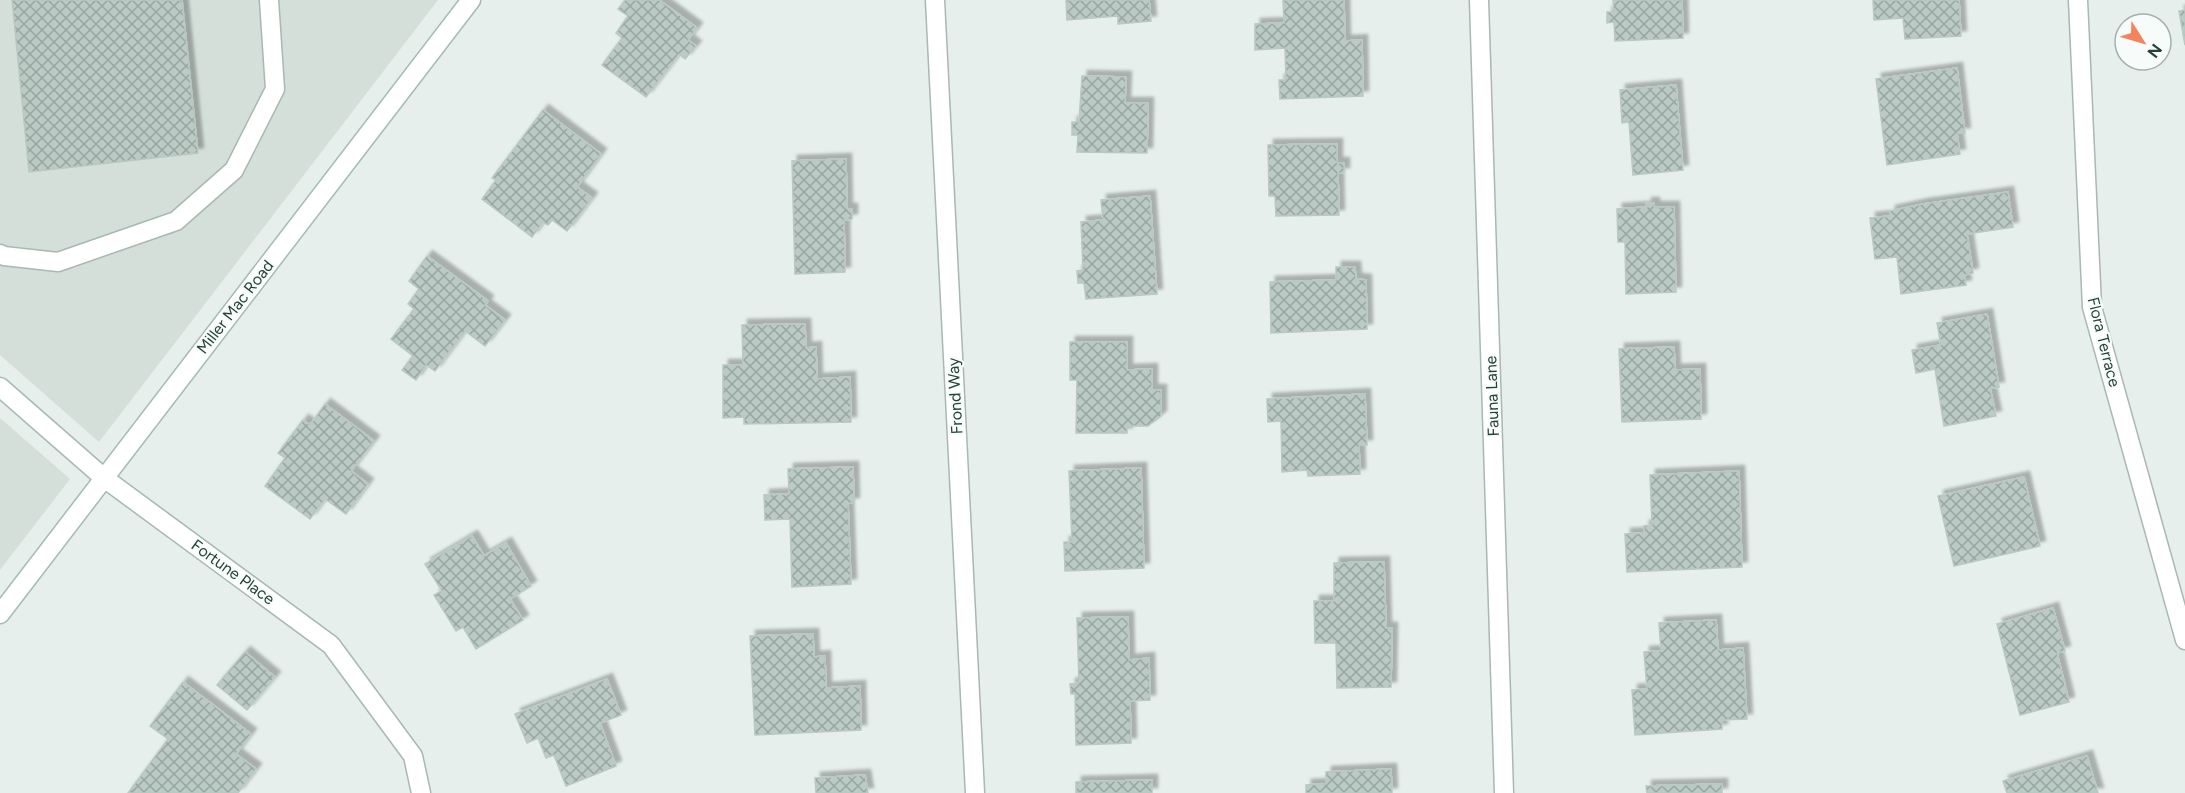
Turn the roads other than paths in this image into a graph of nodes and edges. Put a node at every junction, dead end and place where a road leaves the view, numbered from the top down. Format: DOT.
graph roads {
  1 [pos="268,0"];
  2 [pos="471,0"];
  3 [pos="935,0"];
  4 [pos="1479,0"];
  5 [pos="2078,0"];
  6 [pos="0,254"];
  7 [pos="3,392"];
  8 [pos="104,478"];
  9 [pos="0,614"];
  10 [pos="2185,639"];
  11 [pos="421,793"];
  12 [pos="975,793"];
  13 [pos="1504,793"];
  1 -- 6 [label="street"];
  2 -- 8 [label="street, Miller Mac Road"];
  3 -- 12 [label="street, Frond Way"];
  4 -- 13 [label="street, Fauna Lane"];
  5 -- 10 [label="street, Flora Terrace"];
  7 -- 8 [label="street, Fortune Place"];
  8 -- 9 [label="street, Miller Mac Road"];
  8 -- 11 [label="street, Fortune Place"];
}
